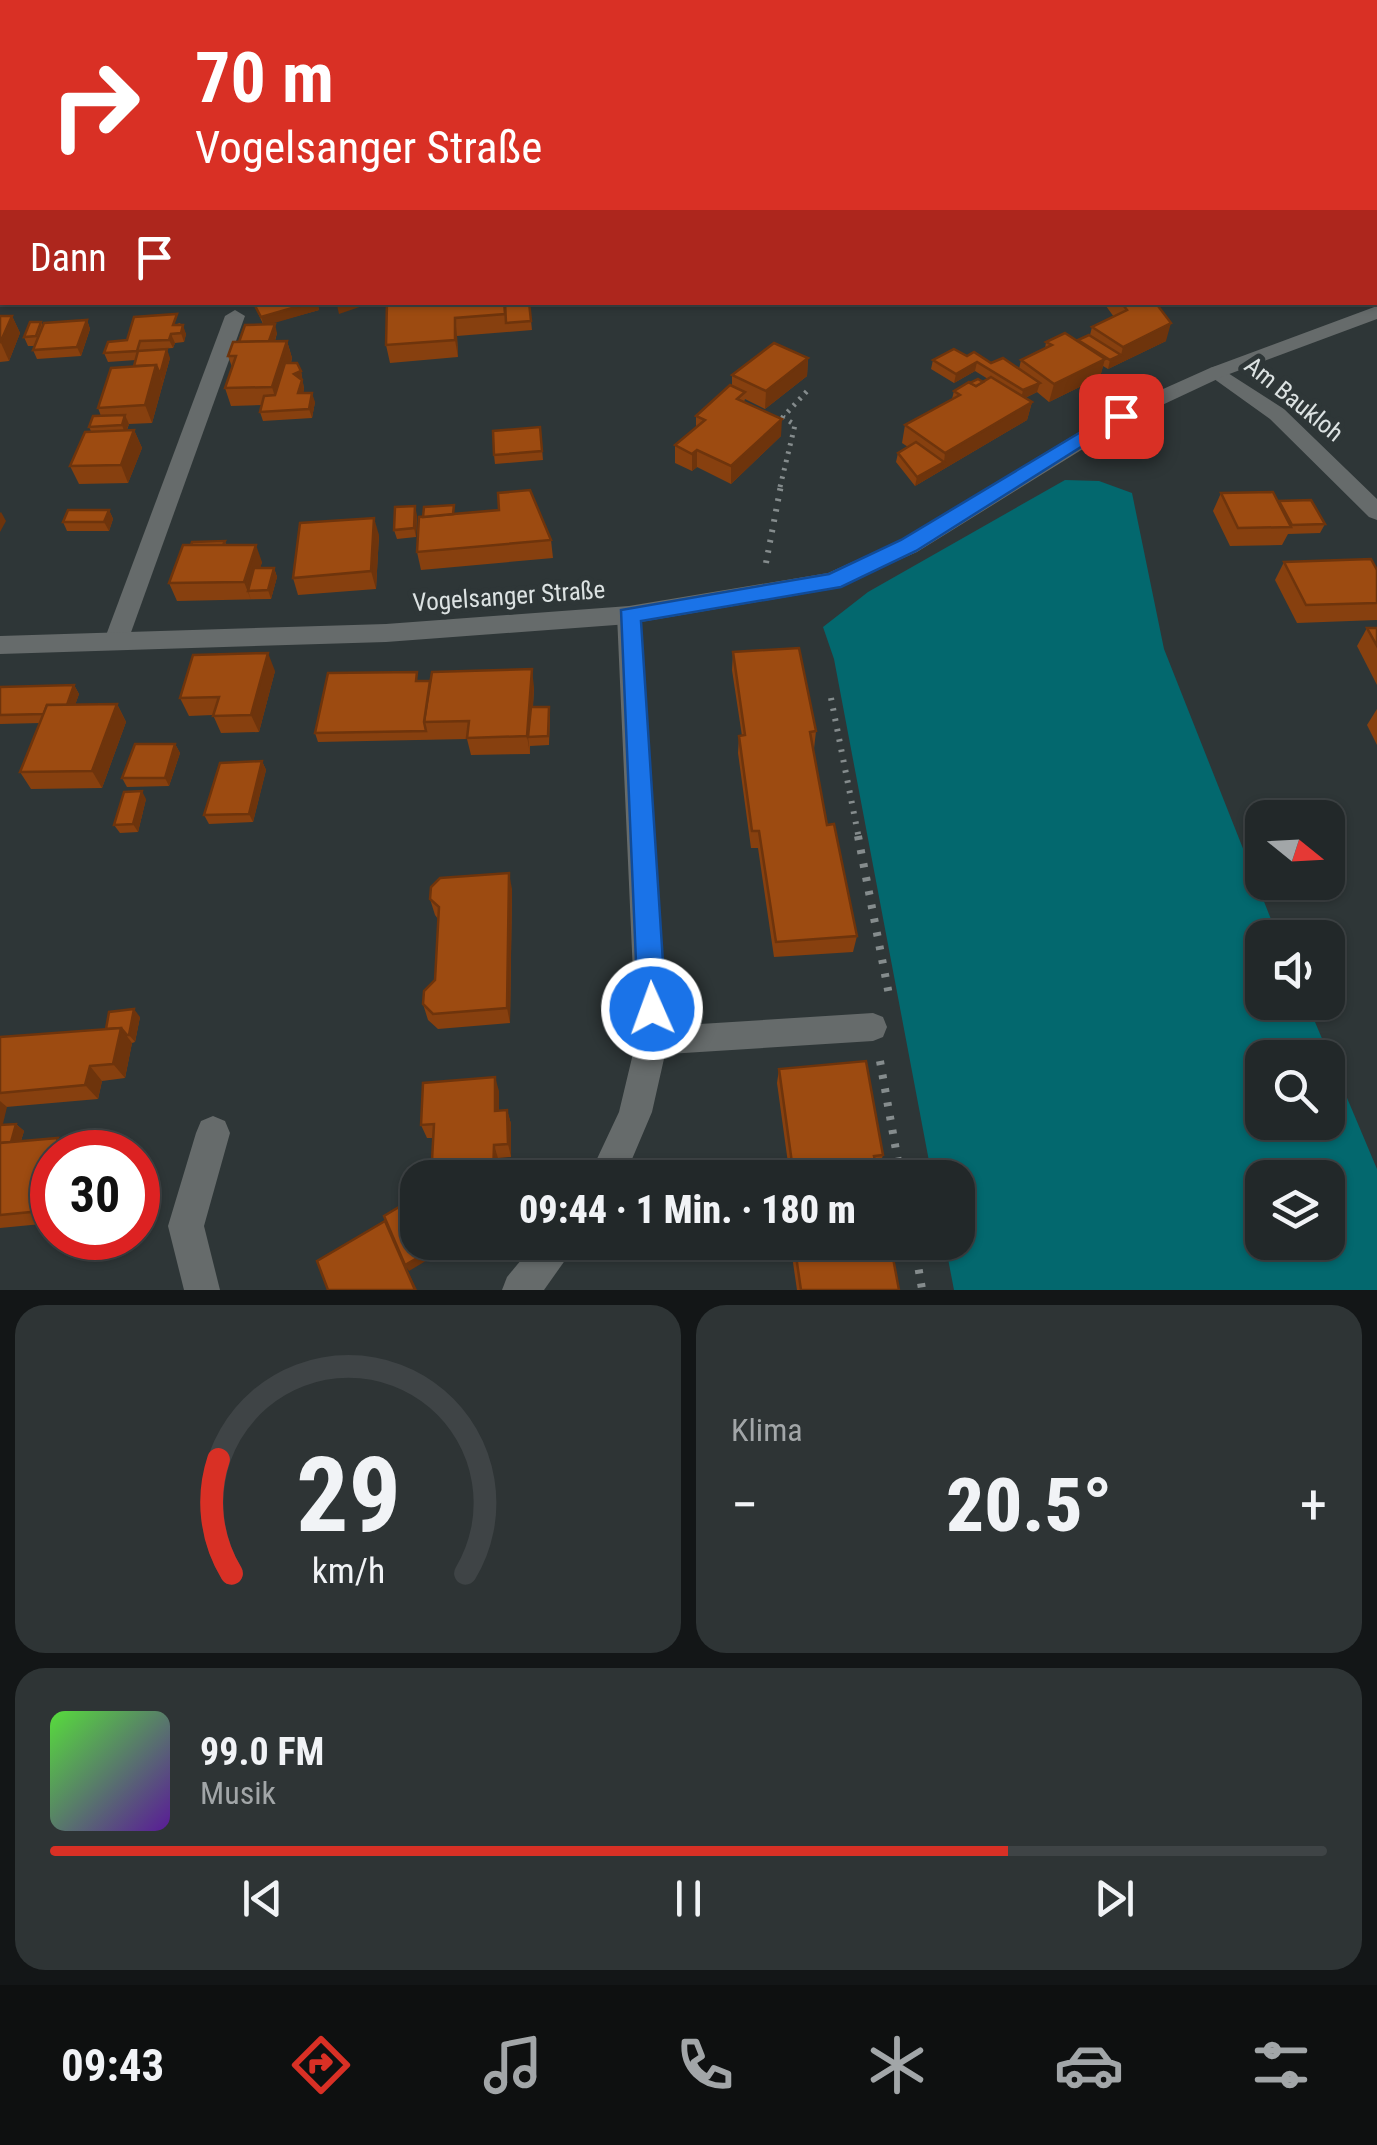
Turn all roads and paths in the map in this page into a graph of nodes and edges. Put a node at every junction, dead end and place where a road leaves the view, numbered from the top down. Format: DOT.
graph roads {
  1 [pos="1377,312"];
  2 [pos="235,316"];
  3 [pos="1217,372"];
  4 [pos="808,388"];
  5 [pos="1377,512"];
  6 [pos="765,596"];
  7 [pos="629,615"];
  8 [pos="117,638"];
  9 [pos="0,645"];
  10 [pos="831,698"];
  11 [pos="873,1027"];
  12 [pos="652,1041"];
  13 [pos="213,1133"];
  14 [pos="614,1160"];
  15 [pos="899,1160"];
  16 [pos="545,1260"];
  17 [pos="917,1260"];
  18 [pos="922,1289"];
  19 [pos="202,1290"];
  20 [pos="520,1290"];
  1 -- 3 [label="street, Vogelsanger Straße"];
  2 -- 8 [label="street"];
  3 -- 5 [label="street, Am Baukloh"];
  3 -- 6 [label="street, Vogelsanger Straße"];
  4 -- 6 [label="path"];
  6 -- 7 [label="street, Vogelsanger Straße"];
  7 -- 8 [label="street, Vogelsanger Straße"];
  7 -- 12 [label="street"];
  8 -- 9 [label="street, Vogelsanger Straße"];
  10 -- 11 [label="path"];
  11 -- 12 [label="lane"];
  11 -- 15 [label="path"];
  12 -- 14 [label="street"];
  13 -- 19 [label="street"];
  16 -- 20 [label="street"];
  17 -- 18 [label="path"];
}
